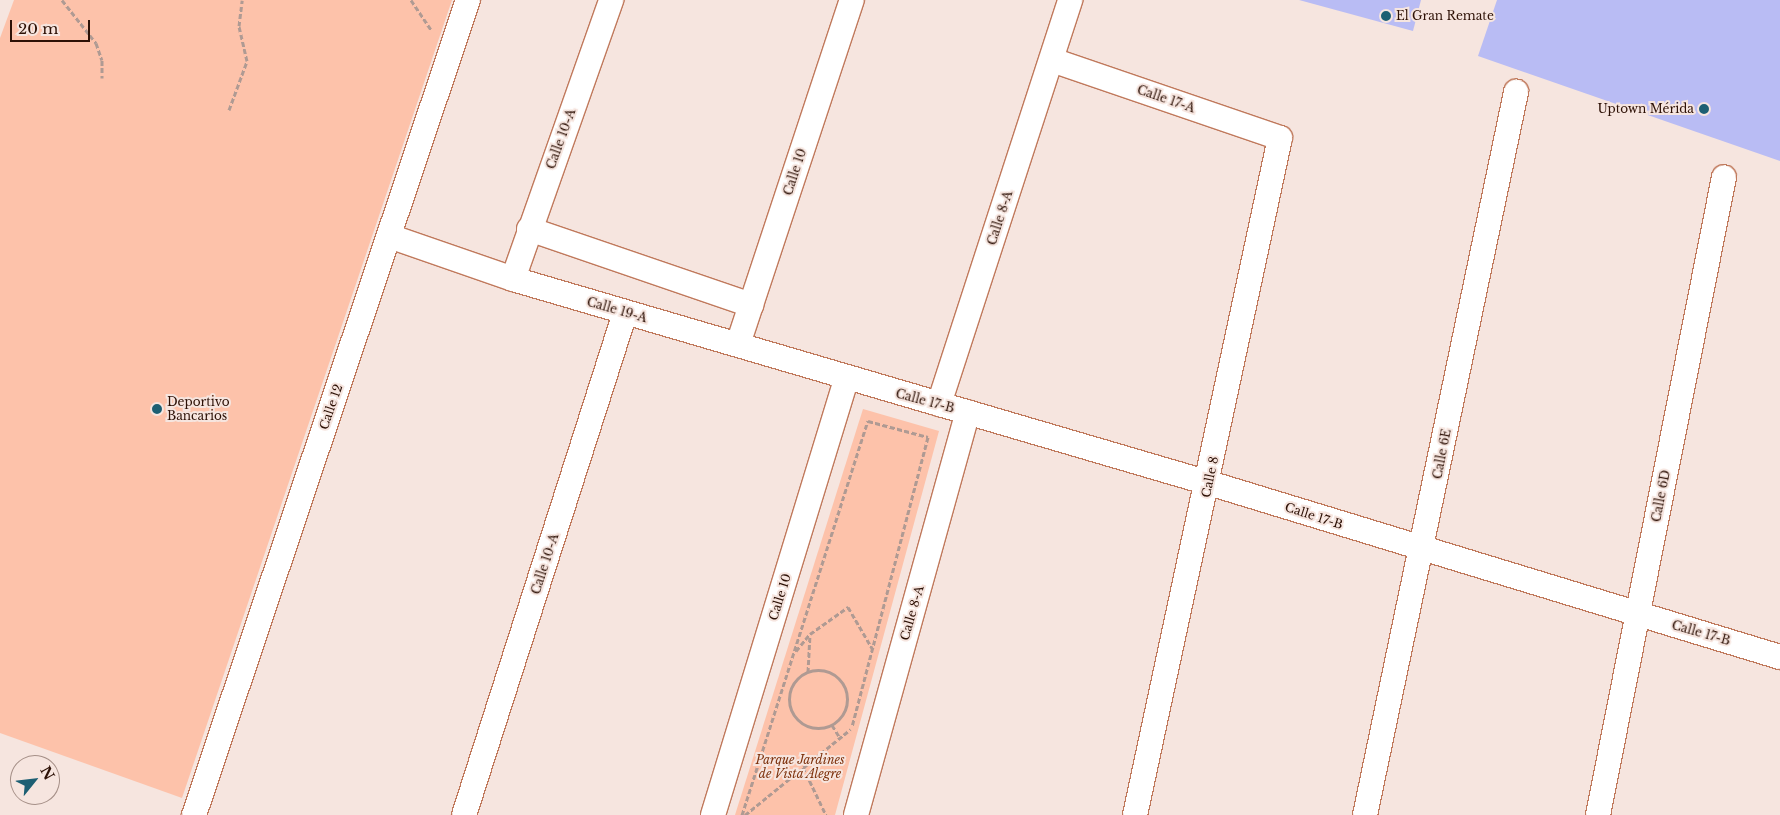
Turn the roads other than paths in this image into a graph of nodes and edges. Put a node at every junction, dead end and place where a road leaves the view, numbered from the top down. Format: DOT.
graph roads {
  1 [pos="468,0"];
  2 [pos="611,0"];
  3 [pos="852,0"];
  4 [pos="1070,0"];
  5 [pos="1052,60"];
  6 [pos="1516,92"];
  7 [pos="1280,138"];
  8 [pos="1724,177"];
  9 [pos="529,229"];
  10 [pos="389,236"];
  11 [pos="513,279"];
  12 [pos="750,305"];
  13 [pos="625,312"];
  14 [pos="738,344"];
  15 [pos="846,380"];
  16 [pos="940,404"];
  17 [pos="968,412"];
  18 [pos="1209,483"];
  19 [pos="1423,550"];
  20 [pos="1638,615"];
  21 [pos="1780,657"];
  22 [pos="194,815"];
  23 [pos="464,815"];
  24 [pos="713,815"];
  25 [pos="856,815"];
  26 [pos="1135,815"];
  27 [pos="1365,815"];
  28 [pos="1598,815"];
  1 -- 10 [label="street, Calle 12"];
  2 -- 9 [label="street, Calle 10-A"];
  3 -- 12 [label="street, Calle 10"];
  4 -- 5 [label="street, Calle 8-A"];
  5 -- 7 [label="street, Calle 17-A"];
  5 -- 16 [label="street, Calle 8-A"];
  6 -- 19 [label="street, Calle 6E"];
  7 -- 18 [label="street, Calle 8"];
  8 -- 20 [label="street, Calle 6D"];
  9 -- 11 [label="street, Calle 10-A"];
  9 -- 12 [label="street"];
  10 -- 11 [label="street, Calle 19-A"];
  10 -- 22 [label="street, Calle 12"];
  11 -- 13 [label="street, Calle 19-A"];
  12 -- 14 [label="street, Calle 10"];
  13 -- 14 [label="street, Calle 19-A"];
  13 -- 23 [label="street, Calle 10-A"];
  14 -- 15 [label="street, Calle 19-A"];
  15 -- 16 [label="street, Calle 17-B"];
  15 -- 24 [label="street, Calle 10"];
  16 -- 17 [label="street, Calle 17-B"];
  17 -- 18 [label="street, Calle 17-B"];
  17 -- 25 [label="street, Calle 8-A"];
  18 -- 19 [label="street, Calle 17-B"];
  18 -- 26 [label="street, Calle 8"];
  19 -- 20 [label="street, Calle 17-B"];
  19 -- 27 [label="street, Calle 6E"];
  20 -- 21 [label="street, Calle 17-B"];
  20 -- 28 [label="street, Calle 6D"];
}
